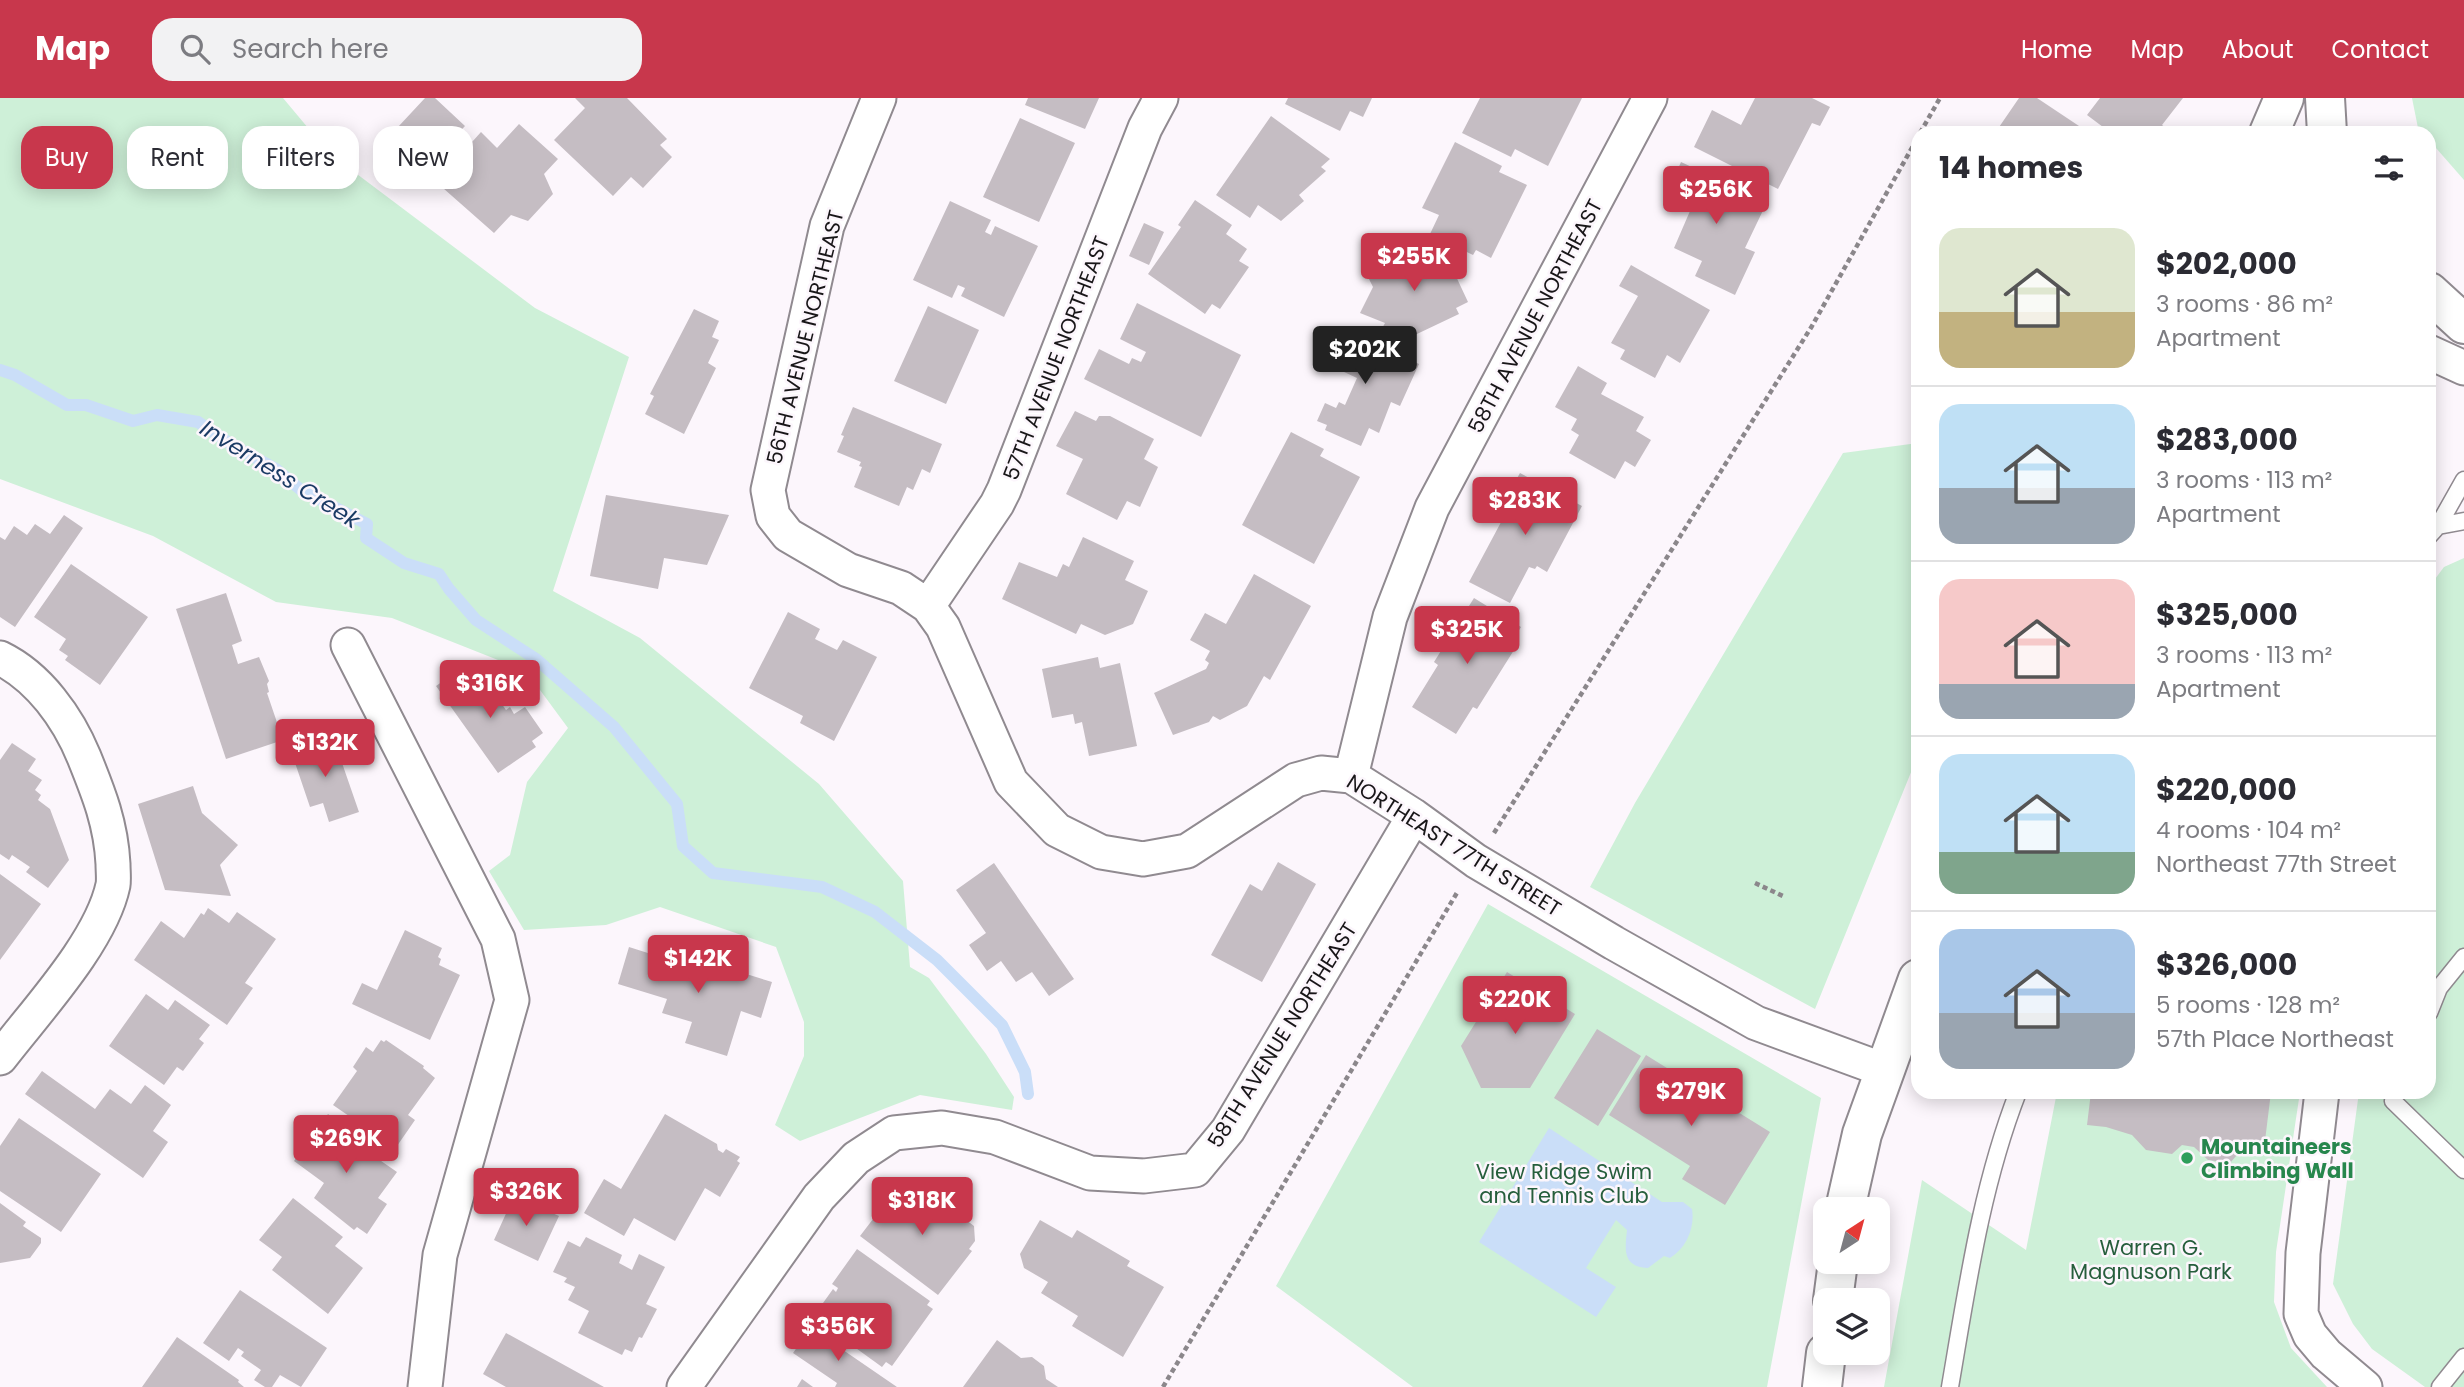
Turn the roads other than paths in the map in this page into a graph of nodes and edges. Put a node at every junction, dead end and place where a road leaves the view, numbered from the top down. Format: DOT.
graph roads {
  1 [pos="878,98"];
  2 [pos="1161,98"];
  3 [pos="1650,98"];
  4 [pos="2284,98"];
  5 [pos="2325,98"];
  6 [pos="2272,126"];
  7 [pos="2327,126"];
  8 [pos="2436,298"];
  9 [pos="2464,324"];
  10 [pos="2436,355"];
  11 [pos="2464,368"];
  12 [pos="2464,480"];
  13 [pos="2464,521"];
  14 [pos="2436,526"];
  15 [pos="2436,530"];
  16 [pos="788,535"];
  17 [pos="928,606"];
  18 [pos="348,645"];
  19 [pos="0,658"];
  20 [pos="1351,776"];
  21 [pos="1414,816"];
  22 [pos="2464,957"];
  23 [pos="2436,997"];
  24 [pos="1911,998"];
  25 [pos="0,1058"];
  26 [pos="1884,1070"];
  27 [pos="2015,1099"];
  28 [pos="2321,1099"];
  29 [pos="2394,1099"];
  30 [pos="2464,1170"];
  31 [pos="1848,1197"];
  32 [pos="2464,1357"];
  33 [pos="1825,1365"];
  34 [pos="425,1387"];
  35 [pos="684,1387"];
  36 [pos="1822,1387"];
  37 [pos="1950,1387"];
  38 [pos="2365,1387"];
  39 [pos="2441,1387"];
  1 -- 16 [label="street, 56TH AVENUE NORTHEAST"];
  2 -- 17 [label="street, 57TH AVENUE NORTHEAST"];
  3 -- 20 [label="street, 58TH AVENUE NORTHEAST"];
  4 -- 6 [label="main road"];
  5 -- 7 [label="main road"];
  8 -- 9 [label="main road"];
  10 -- 11 [label="street"];
  12 -- 14 [label="lane"];
  13 -- 15 [label="lane"];
  16 -- 17 [label="street, NORTHEAST 77TH STREET"];
  17 -- 20 [label="street, NORTHEAST 77TH STREET"];
  18 -- 34 [label="street"];
  19 -- 25 [label="street"];
  20 -- 21 [label="street, NORTHEAST 77TH STREET"];
  21 -- 26 [label="street, NORTHEAST 77TH STREET"];
  21 -- 35 [label="street, 58TH AVENUE NORTHEAST"];
  22 -- 23 [label="lane"];
  24 -- 26 [label="main road"];
  26 -- 31 [label="main road"];
  27 -- 37 [label="lane"];
  28 -- 38 [label="street"];
  29 -- 30 [label="lane"];
  32 -- 39 [label="lane"];
  33 -- 36 [label="main road"];
}
